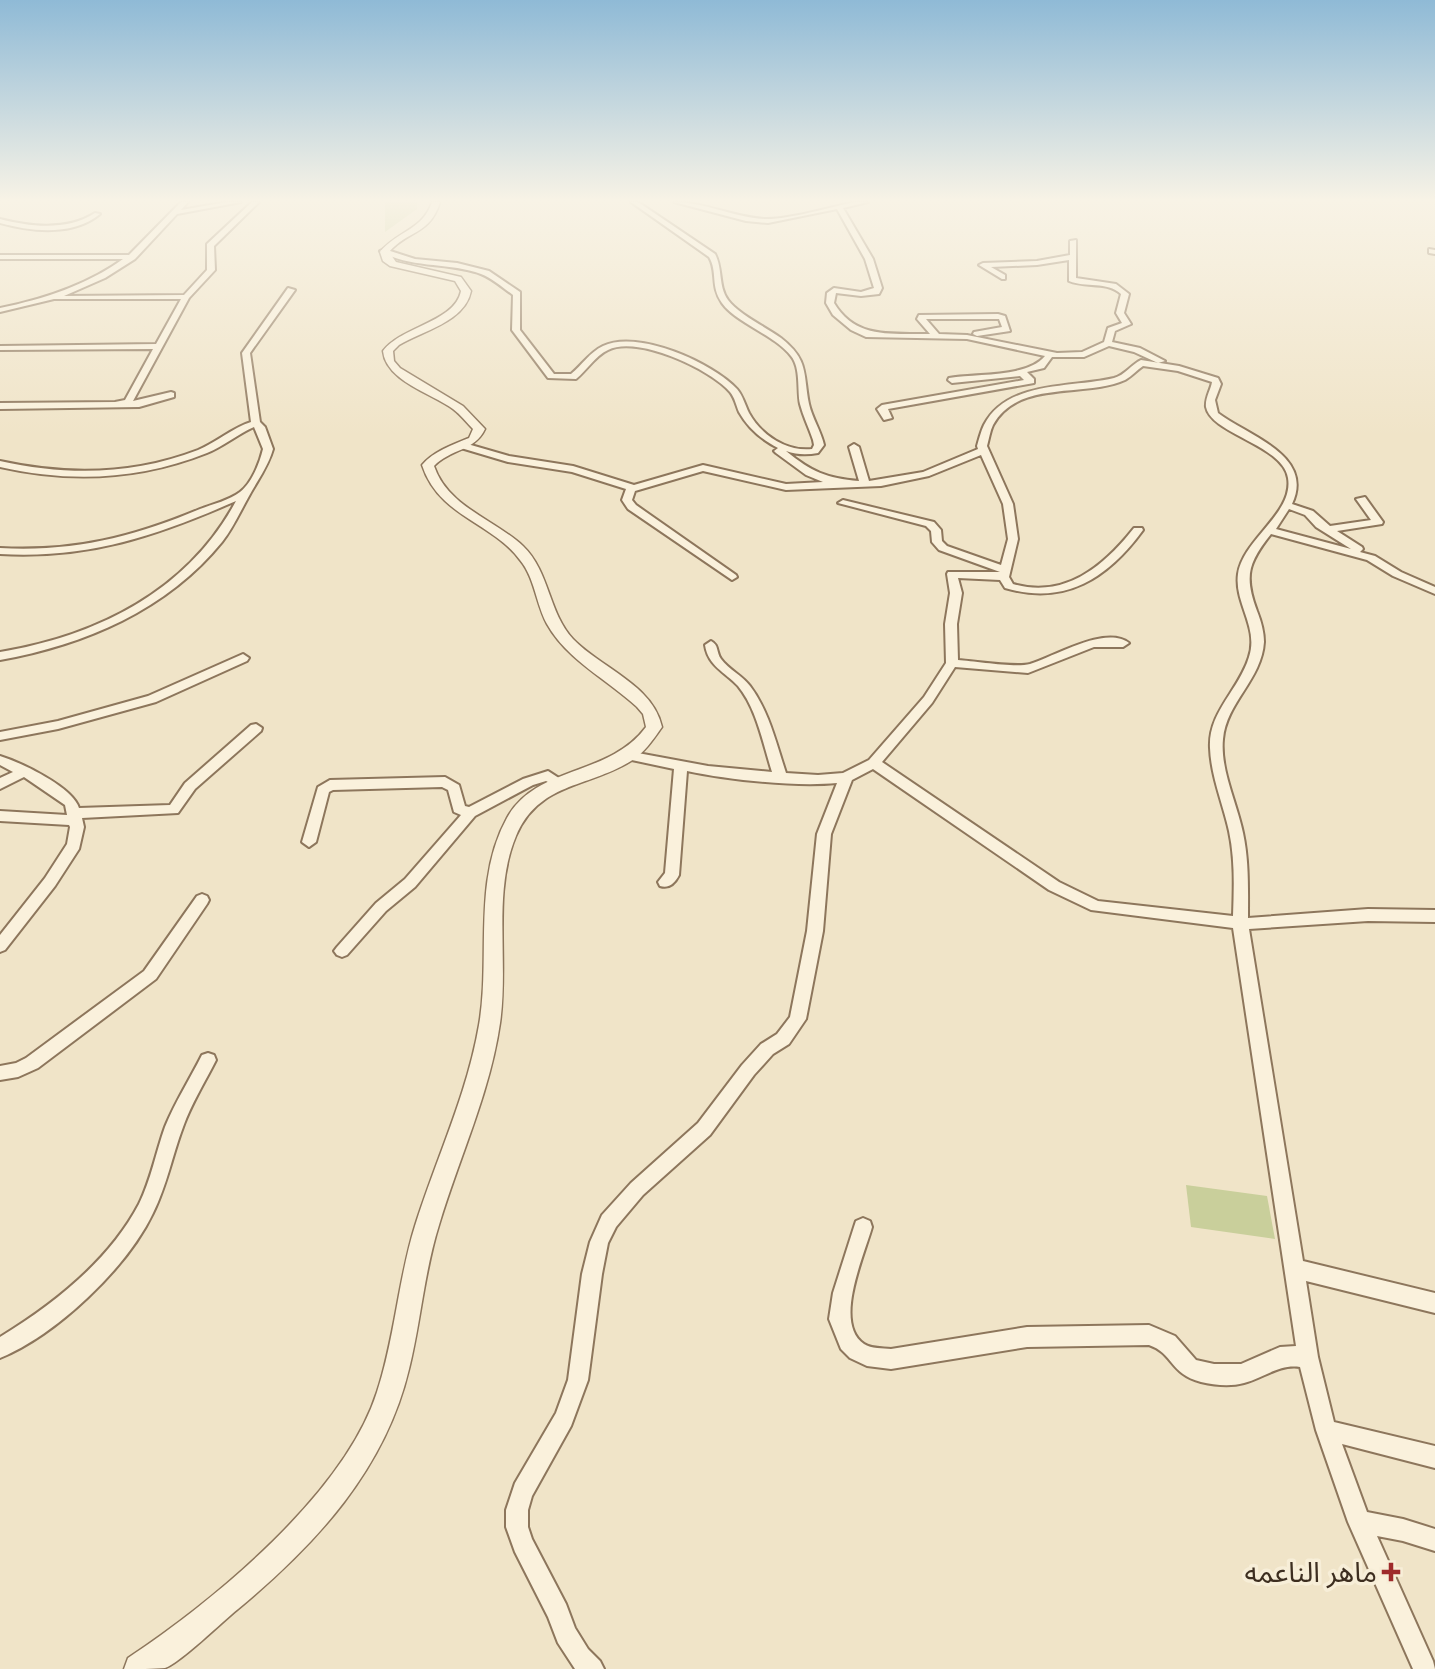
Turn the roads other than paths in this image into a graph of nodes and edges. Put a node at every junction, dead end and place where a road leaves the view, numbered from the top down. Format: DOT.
graph roads {
  1 [pos="90,280"];
  2 [pos="202,280"];
  3 [pos="456,280"];
  4 [pos="495,280"];
  5 [pos="718,280"];
  6 [pos="876,280"];
  7 [pos="1073,280"];
  8 [pos="291,290"];
  9 [pos="48,298"];
  10 [pos="186,298"];
  11 [pos="0,310"];
  12 [pos="936,335"];
  13 [pos="967,337"];
  14 [pos="1108,343"];
  15 [pos="159,346"];
  16 [pos="0,348"];
  17 [pos="1049,356"];
  18 [pos="1166,366"];
  19 [pos="1022,372"];
  20 [pos="952,380"];
  21 [pos="1031,381"];
  22 [pos="1046,390"];
  23 [pos="171,395"];
  24 [pos="127,403"];
  25 [pos="0,406"];
  26 [pos="887,418"];
  27 [pos="256,423"];
  28 [pos="774,442"];
  29 [pos="464,446"];
  30 [pos="854,447"];
  31 [pos="983,450"];
  32 [pos="0,464"];
  33 [pos="864,482"];
  34 [pos="851,483"];
  35 [pos="631,487"];
  36 [pos="246,493"];
  37 [pos="1361,499"];
  38 [pos="843,503"];
  39 [pos="1286,505"];
  40 [pos="1138,530"];
  41 [pos="1269,530"];
  42 [pos="1327,530"];
  43 [pos="0,551"];
  44 [pos="1371,558"];
  45 [pos="1004,573"];
  46 [pos="732,577"];
  47 [pos="1435,591"];
  48 [pos="1124,643"];
  49 [pos="711,645"];
  50 [pos="0,656"];
  51 [pos="243,658"];
  52 [pos="952,663"];
  53 [pos="256,729"];
  54 [pos="0,736"];
  55 [pos="626,755"];
  56 [pos="0,760"];
  57 [pos="874,763"];
  58 [pos="681,766"];
  59 [pos="25,771"];
  60 [pos="781,777"];
  61 [pos="846,777"];
  62 [pos="558,782"];
  63 [pos="0,784"];
  64 [pos="470,813"];
  65 [pos="0,816"];
  66 [pos="74,816"];
  67 [pos="309,842"];
  68 [pos="664,882"];
  69 [pos="202,900"];
  70 [pos="1435,916"];
  71 [pos="1240,922"];
  72 [pos="0,946"];
  73 [pos="342,951"];
  74 [pos="208,1060"];
  75 [pos="0,1073"];
  76 [pos="863,1227"];
  77 [pos="1296,1269"];
  78 [pos="1435,1303"];
  79 [pos="0,1348"];
  80 [pos="1308,1357"];
  81 [pos="1326,1430"];
  82 [pos="1435,1457"];
  83 [pos="1359,1522"];
  84 [pos="1435,1540"];
  85 [pos="139,1669"];
  86 [pos="592,1669"];
  87 [pos="1425,1669"];
  1 -- 9 [label="street"];
  2 -- 10 [label="street"];
  3 -- 29 [label="street"];
  4 -- 28 [label="street"];
  5 -- 28 [label="street"];
  6 -- 12 [label="street"];
  7 -- 14 [label="street"];
  8 -- 27 [label="street"];
  9 -- 10 [label="street"];
  9 -- 11 [label="street"];
  10 -- 15 [label="street"];
  12 -- 13 [label="street"];
  12 -- 13 [label="street"];
  13 -- 17 [label="street"];
  14 -- 17 [label="street"];
  14 -- 18 [label="street"];
  15 -- 16 [label="street"];
  15 -- 24 [label="street"];
  17 -- 19 [label="street"];
  18 -- 22 [label="street"];
  18 -- 39 [label="street"];
  19 -- 20 [label="street"];
  19 -- 21 [label="street"];
  21 -- 22 [label="street"];
  21 -- 26 [label="street"];
  22 -- 31 [label="street"];
  23 -- 24 [label="street"];
  24 -- 25 [label="street"];
  27 -- 32 [label="street"];
  27 -- 36 [label="street"];
  28 -- 34 [label="street"];
  29 -- 35 [label="street"];
  29 -- 55 [label="street"];
  30 -- 33 [label="street"];
  31 -- 33 [label="street"];
  31 -- 45 [label="street"];
  33 -- 34 [label="street"];
  34 -- 35 [label="street"];
  35 -- 46 [label="street"];
  36 -- 43 [label="street"];
  36 -- 50 [label="street"];
  37 -- 42 [label="street"];
  38 -- 45 [label="street"];
  39 -- 41 [label="street"];
  39 -- 42 [label="street"];
  40 -- 45 [label="street"];
  41 -- 44 [label="street"];
  41 -- 71 [label="street"];
  42 -- 44 [label="street"];
  44 -- 47 [label="street"];
  45 -- 52 [label="street"];
  48 -- 52 [label="street"];
  49 -- 60 [label="street"];
  51 -- 54 [label="street"];
  52 -- 57 [label="street"];
  53 -- 66 [label="street"];
  55 -- 58 [label="street"];
  55 -- 62 [label="street"];
  56 -- 59 [label="street"];
  57 -- 61 [label="street"];
  57 -- 71 [label="street"];
  58 -- 60 [label="street"];
  58 -- 68 [label="street"];
  59 -- 63 [label="street"];
  59 -- 66 [label="street"];
  60 -- 61 [label="street"];
  61 -- 86 [label="street"];
  62 -- 64 [label="street"];
  62 -- 85 [label="street"];
  64 -- 67 [label="street"];
  64 -- 73 [label="street"];
  65 -- 66 [label="street"];
  66 -- 72 [label="street"];
  69 -- 75 [label="street"];
  70 -- 71 [label="street"];
  71 -- 77 [label="street"];
  74 -- 79 [label="street"];
  76 -- 80 [label="street"];
  77 -- 78 [label="street"];
  77 -- 80 [label="street"];
  80 -- 81 [label="street"];
  81 -- 82 [label="street"];
  81 -- 83 [label="street"];
  83 -- 84 [label="street"];
  83 -- 87 [label="street"];
}
